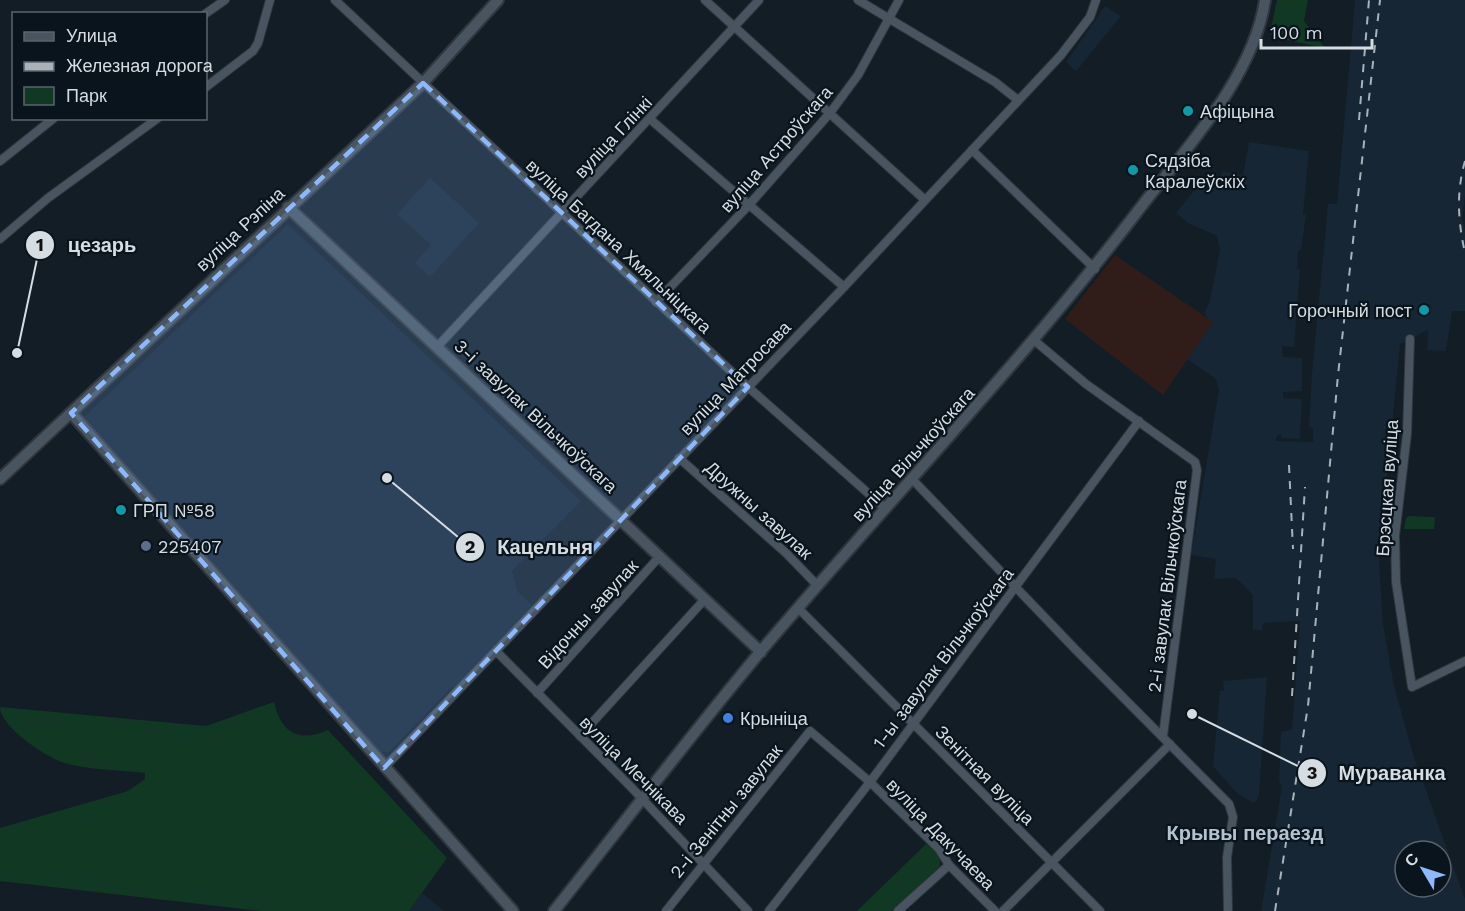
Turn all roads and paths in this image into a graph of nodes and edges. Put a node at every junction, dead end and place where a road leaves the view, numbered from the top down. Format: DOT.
graph roads {
  1 [pos="225,0"];
  2 [pos="270,0"];
  3 [pos="335,0"];
  4 [pos="498,0"];
  5 [pos="705,0"];
  6 [pos="759,0"];
  7 [pos="858,0"];
  8 [pos="900,0"];
  9 [pos="1096,0"];
  10 [pos="1265,0"];
  11 [pos="207,12"];
  12 [pos="888,19"];
  13 [pos="735,26"];
  14 [pos="423,83"];
  15 [pos="207,86"];
  16 [pos="1018,100"];
  17 [pos="830,113"];
  18 [pos="650,119"];
  19 [pos="51,120"];
  20 [pos="155,120"];
  21 [pos="972,150"];
  22 [pos="0,161"];
  23 [pos="925,200"];
  24 [pos="748,206"];
  25 [pos="288,207"];
  26 [pos="562,212"];
  27 [pos="0,239"];
  28 [pos="1095,269"];
  29 [pos="844,287"];
  30 [pos="656,302"];
  31 [pos="1410,339"];
  32 [pos="1035,341"];
  33 [pos="438,346"];
  34 [pos="748,387"];
  35 [pos="71,413"];
  36 [pos="1139,421"];
  37 [pos="679,458"];
  38 [pos="0,479"];
  39 [pos="913,480"];
  40 [pos="886,509"];
  41 [pos="621,519"];
  42 [pos="660,556"];
  43 [pos="818,586"];
  44 [pos="1015,587"];
  45 [pos="705,599"];
  46 [pos="798,608"];
  47 [pos="496,651"];
  48 [pos="761,651"];
  49 [pos="1465,661"];
  50 [pos="537,693"];
  51 [pos="913,724"];
  52 [pos="810,731"];
  53 [pos="580,736"];
  54 [pos="1163,736"];
  55 [pos="1170,744"];
  56 [pos="384,768"];
  57 [pos="870,782"];
  58 [pos="643,799"];
  59 [pos="1052,862"];
  60 [pos="704,863"];
  61 [pos="949,865"];
  62 [pos="513,911"];
  63 [pos="554,911"];
  64 [pos="666,911"];
  65 [pos="748,911"];
  66 [pos="768,911"];
  67 [pos="898,911"];
  68 [pos="995,911"];
  69 [pos="1003,911"];
  70 [pos="1100,911"];
  71 [pos="1228,911"];
  1 -- 11 [label="street"];
  2 -- 15 [label="street"];
  3 -- 14 [label="street, вуліца Багдана Хмяльніцкага"];
  4 -- 14 [label="street, вуліца Рэпіна"];
  5 -- 13 [label="street"];
  6 -- 13 [label="street, вуліца Глінкі"];
  7 -- 12 [label="street"];
  8 -- 12 [label="street, вуліца Астроўскага"];
  9 -- 16 [label="street, вуліца Матросава"];
  10 -- 28 [label="street, вуліца Вільчкоўскага"];
  12 -- 16 [label="street"];
  12 -- 17 [label="street, вуліца Астроўскага"];
  13 -- 17 [label="street"];
  13 -- 18 [label="street, вуліца Глінкі"];
  14 -- 25 [label="street, вуліца Рэпіна"];
  14 -- 26 [label="street, вуліца Багдана Хмяльніцкага"];
  16 -- 21 [label="street, вуліца Матросава"];
  17 -- 23 [label="street"];
  17 -- 24 [label="street, вуліца Астроўскага"];
  18 -- 24 [label="street"];
  18 -- 26 [label="street, вуліца Глінкі"];
  19 -- 22 [label="street"];
  20 -- 27 [label="street"];
  21 -- 23 [label="street, вуліца Матросава"];
  21 -- 28 [label="street"];
  23 -- 29 [label="street, вуліца Матросава"];
  24 -- 29 [label="street"];
  24 -- 30 [label="street, вуліца Астроўскага"];
  25 -- 33 [label="street, 3-і завулак Вільчкоўскага"];
  25 -- 35 [label="street, вуліца Рэпіна"];
  26 -- 30 [label="street, вуліца Багдана Хмяльніцкага"];
  26 -- 33 [label="street, вуліца Глінкі"];
  28 -- 32 [label="street, вуліца Вільчкоўскага"];
  29 -- 34 [label="street, вуліца Матросава"];
  30 -- 34 [label="street, вуліца Багдана Хмяльніцкага"];
  31 -- 49 [label="street, Брэсцкая вуліца"];
  32 -- 36 [label="street, 2-і завулак Вільчкоўскага"];
  32 -- 39 [label="street, вуліца Вільчкоўскага"];
  33 -- 41 [label="street, 3-і завулак Вільчкоўскага"];
  34 -- 37 [label="street, вуліца Матросава"];
  34 -- 40 [label="street, вуліца Багдана Хмяльніцкага"];
  35 -- 38 [label="street, вуліца Рэпіна"];
  35 -- 56 [label="street"];
  36 -- 44 [label="street, 1-ы завулак Вільчкоўскага"];
  36 -- 54 [label="street, 2-і завулак Вільчкоўскага"];
  37 -- 41 [label="street, вуліца Матросава"];
  37 -- 43 [label="street, Дружны завулак"];
  39 -- 40 [label="street, вуліца Вільчкоўскага"];
  39 -- 44 [label="street"];
  40 -- 43 [label="street, вуліца Вільчкоўскага"];
  41 -- 42 [label="street, 3-і завулак Вільчкоўскага"];
  41 -- 47 [label="street, вуліца Матросава"];
  42 -- 45 [label="street, 3-і завулак Вільчкоўскага"];
  42 -- 50 [label="street, Відочны завулак"];
  43 -- 46 [label="street, вуліца Вільчкоўскага"];
  44 -- 51 [label="street, 1-ы завулак Вільчкоўскага"];
  44 -- 54 [label="street"];
  45 -- 48 [label="street, 3-і завулак Вільчкоўскага"];
  45 -- 53 [label="street"];
  46 -- 48 [label="street, вуліца Вільчкоўскага"];
  46 -- 51 [label="street, Зенітная вуліца"];
  47 -- 50 [label="street, вуліца Мечнікава"];
  47 -- 56 [label="street, вуліца Матросава"];
  48 -- 58 [label="street, вуліца Вільчкоўскага"];
  50 -- 53 [label="street, вуліца Мечнікава"];
  51 -- 57 [label="street, 1-ы завулак Вільчкоўскага"];
  51 -- 59 [label="street, Зенітная вуліца"];
  52 -- 57 [label="street, вуліца Дакучаева"];
  52 -- 60 [label="street, 2-і Зенітны завулак"];
  53 -- 58 [label="street, вуліца Мечнікава"];
  54 -- 55 [label="street"];
  55 -- 59 [label="street"];
  55 -- 71 [label="street"];
  56 -- 62 [label="street"];
  57 -- 61 [label="street, вуліца Дакучаева"];
  57 -- 66 [label="street, 1-ы завулак Вільчкоўскага"];
  58 -- 60 [label="street, вуліца Мечнікава"];
  58 -- 63 [label="street, вуліца Вільчкоўскага"];
  59 -- 69 [label="street"];
  59 -- 70 [label="street, Зенітная вуліца"];
  60 -- 64 [label="street, 2-і Зенітны завулак"];
  60 -- 65 [label="street, вуліца Мечнікава"];
  61 -- 67 [label="street"];
  61 -- 68 [label="street, вуліца Дакучаева"];
}
